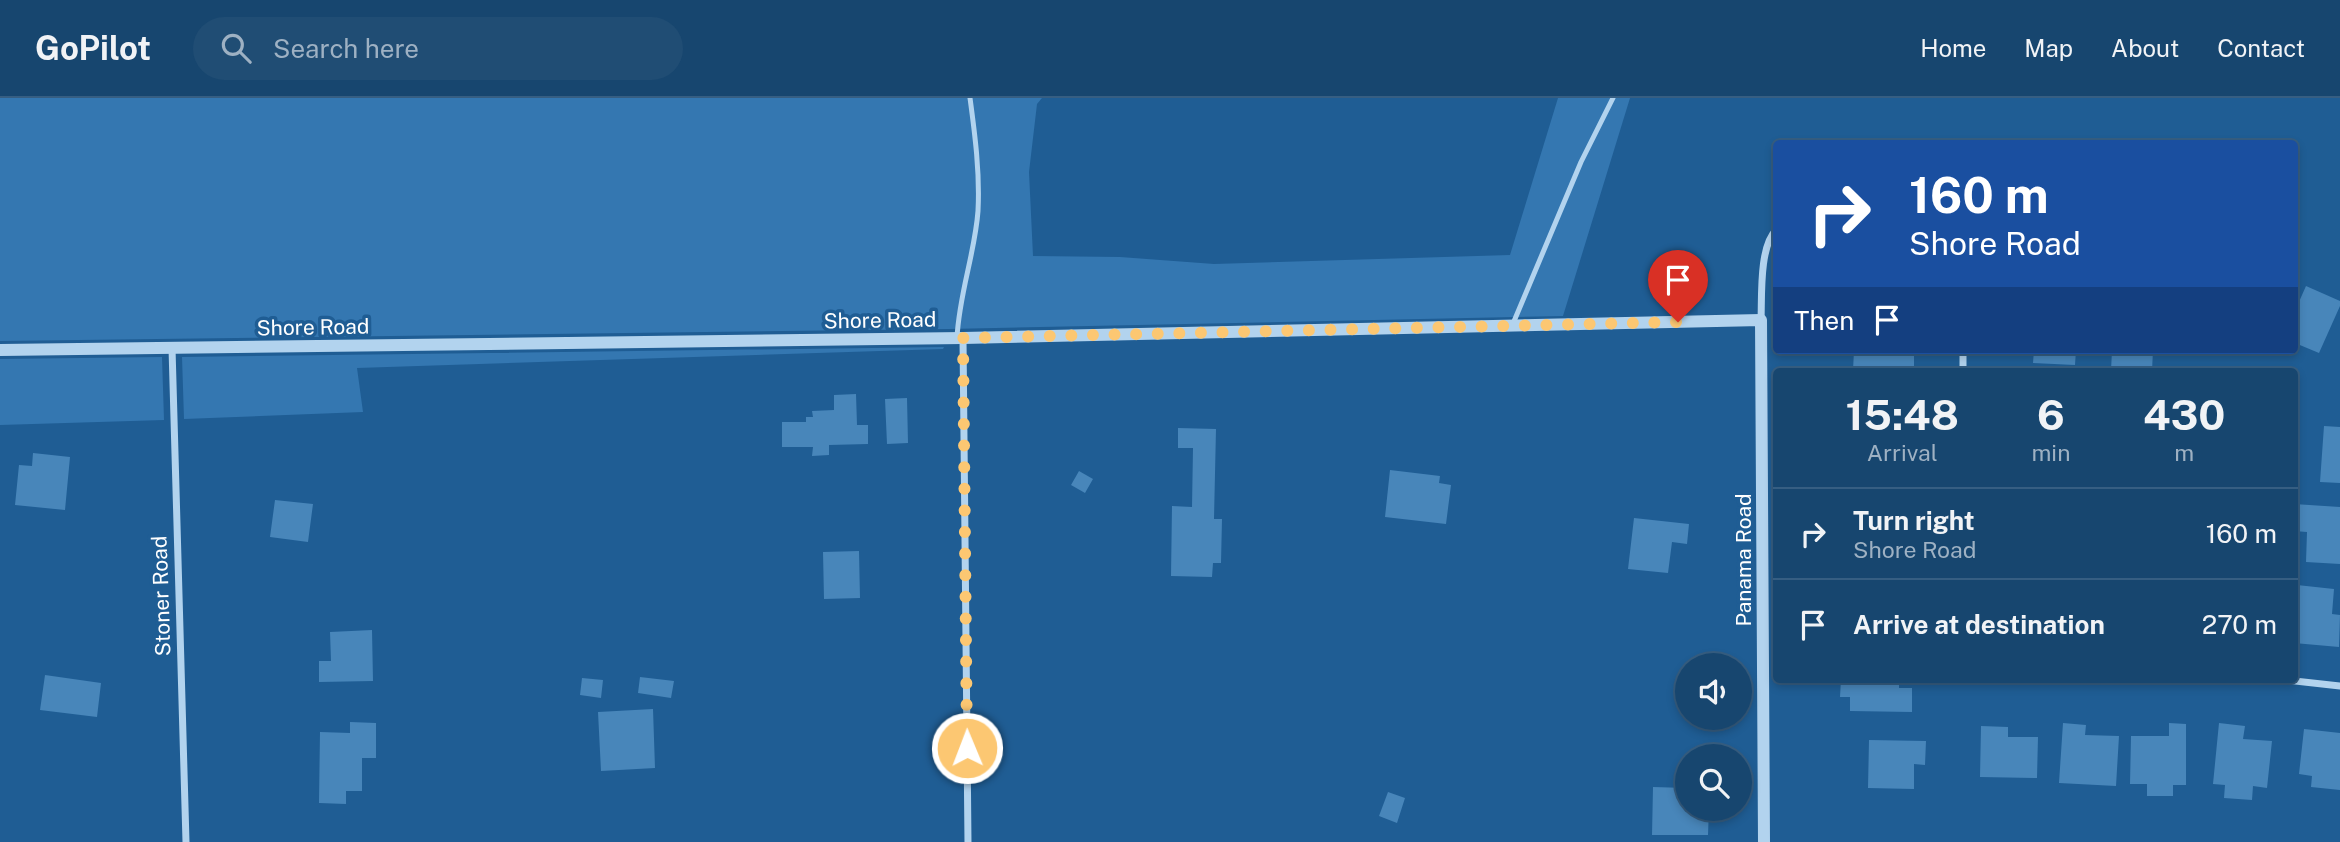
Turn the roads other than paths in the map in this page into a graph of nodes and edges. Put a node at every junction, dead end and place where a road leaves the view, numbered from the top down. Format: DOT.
graph roads {
  1 [pos="970,98"];
  2 [pos="1613,98"];
  3 [pos="1773,236"];
  4 [pos="1761,320"];
  5 [pos="1512,326"];
  6 [pos="960,338"];
  7 [pos="172,348"];
  8 [pos="0,350"];
  9 [pos="2298,681"];
  10 [pos="2340,686"];
  11 [pos="186,842"];
  12 [pos="968,842"];
  13 [pos="1764,842"];
  1 -- 6 [label="lane"];
  2 -- 5 [label="lane"];
  3 -- 4 [label="street"];
  4 -- 5 [label="street, Shore Road"];
  4 -- 13 [label="street, Panama Road"];
  5 -- 6 [label="street, Shore Road"];
  6 -- 7 [label="street, Shore Road"];
  6 -- 12 [label="street"];
  7 -- 8 [label="street, Shore Road"];
  7 -- 11 [label="street, Stoner Road"];
  9 -- 10 [label="street"];
}
